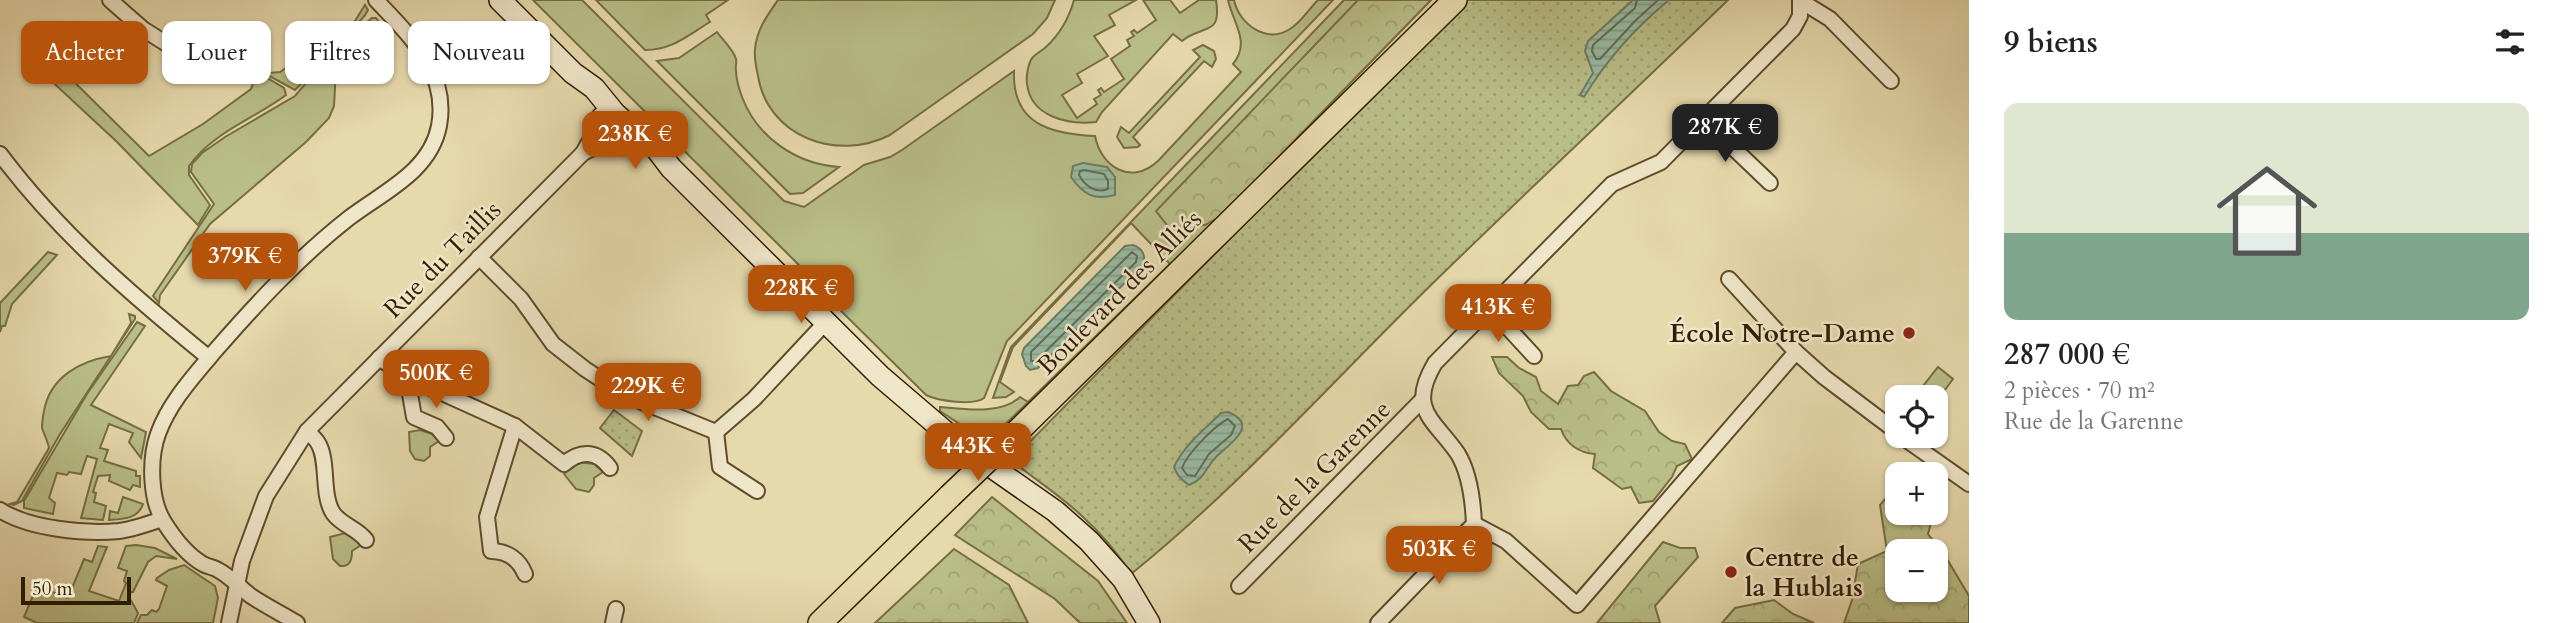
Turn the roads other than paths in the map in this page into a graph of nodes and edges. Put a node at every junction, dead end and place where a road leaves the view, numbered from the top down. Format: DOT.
graph roads {
  1 [pos="110,0"];
  2 [pos="376,0"];
  3 [pos="500,0"];
  4 [pos="1455,0"];
  5 [pos="1800,1"];
  6 [pos="162,41"];
  7 [pos="1891,81"];
  8 [pos="1703,119"];
  9 [pos="612,125"];
  10 [pos="0,154"];
  11 [pos="1770,183"];
  12 [pos="479,257"];
  13 [pos="1730,279"];
  14 [pos="1489,307"];
  15 [pos="827,323"];
  16 [pos="1796,352"];
  17 [pos="1534,356"];
  18 [pos="209,358"];
  19 [pos="379,358"];
  20 [pos="407,377"];
  21 [pos="1423,400"];
  22 [pos="1885,423"];
  23 [pos="515,426"];
  24 [pos="307,431"];
  25 [pos="716,432"];
  26 [pos="446,438"];
  27 [pos="1918,448"];
  28 [pos="610,468"];
  29 [pos="1969,484"];
  30 [pos="757,491"];
  31 [pos="0,510"];
  32 [pos="162,519"];
  33 [pos="1474,524"];
  34 [pos="366,540"];
  35 [pos="524,573"];
  36 [pos="236,584"];
  37 [pos="1239,586"];
  38 [pos="229,623"];
  39 [pos="297,623"];
  40 [pos="820,623"];
  41 [pos="1149,623"];
  42 [pos="1378,623"];
  1 -- 6 [label="street"];
  2 -- 18 [label="street"];
  3 -- 9 [label="street"];
  4 -- 40 [label="main road, Boulevard des Alliés, bridge"];
  5 -- 7 [label="street, Rue de la Garenne"];
  5 -- 8 [label="street, Rue de la Garenne"];
  8 -- 11 [label="street"];
  8 -- 14 [label="street, Rue de la Garenne"];
  9 -- 12 [label="street, Rue du Taillis"];
  9 -- 15 [label="street"];
  10 -- 18 [label="street"];
  12 -- 19 [label="street, Rue du Taillis"];
  12 -- 25 [label="street"];
  13 -- 16 [label="street"];
  14 -- 17 [label="street"];
  14 -- 21 [label="street, Rue de la Garenne"];
  15 -- 25 [label="street"];
  15 -- 41 [label="street"];
  16 -- 22 [label="street"];
  16 -- 33 [label="street"];
  18 -- 32 [label="street"];
  19 -- 20 [label="street"];
  19 -- 24 [label="street, Rue du Taillis"];
  20 -- 23 [label="street"];
  20 -- 26 [label="street"];
  21 -- 33 [label="street, Rue de la Garenne"];
  21 -- 37 [label="street, Rue de la Garenne"];
  23 -- 28 [label="street"];
  23 -- 35 [label="street"];
  24 -- 34 [label="street"];
  24 -- 36 [label="street, Rue du Taillis"];
  25 -- 30 [label="street"];
  27 -- 29 [label="street"];
  31 -- 32 [label="street"];
  32 -- 36 [label="street"];
  33 -- 42 [label="street"];
  36 -- 38 [label="street, Rue du Taillis"];
  36 -- 39 [label="street"];
}
